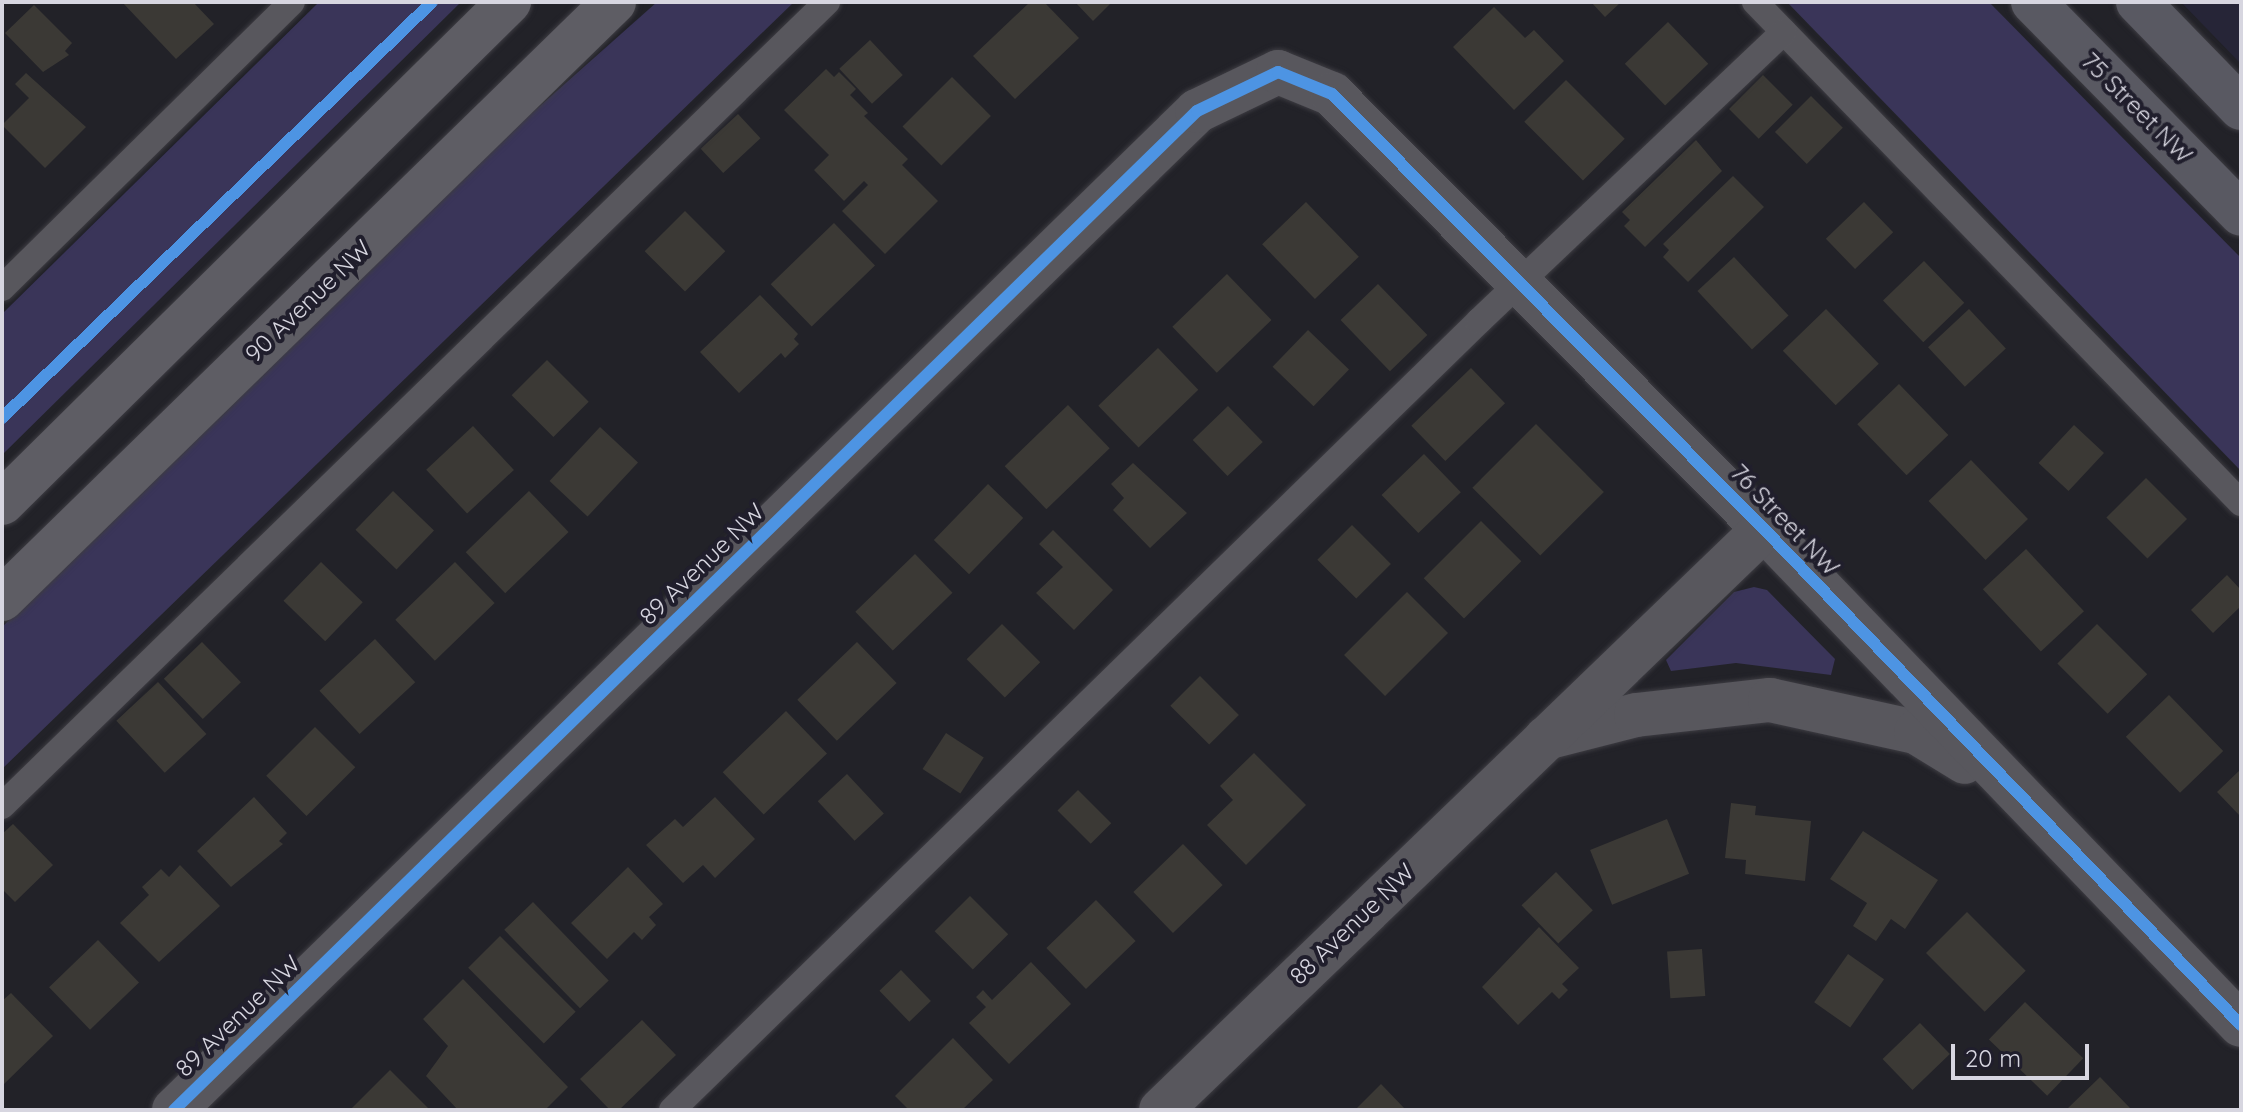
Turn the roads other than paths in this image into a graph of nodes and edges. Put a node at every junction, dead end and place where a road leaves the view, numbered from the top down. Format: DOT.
graph roads {
  1 [pos="292,2"];
  2 [pos="509,2"];
  3 [pos="614,2"];
  4 [pos="827,2"];
  5 [pos="1755,2"];
  6 [pos="2033,2"];
  7 [pos="2138,2"];
  8 [pos="1784,32"];
  9 [pos="1278,72"];
  10 [pos="2241,108"];
  11 [pos="2241,214"];
  12 [pos="1519,281"];
  13 [pos="2,288"];
  14 [pos="2,503"];
  15 [pos="2241,503"];
  16 [pos="1764,529"];
  17 [pos="2,599"];
  18 [pos="1543,738"];
  19 [pos="2010,789"];
  20 [pos="2,806"];
  21 [pos="2241,1025"];
  22 [pos="174,1110"];
  23 [pos="672,1110"];
  24 [pos="1161,1110"];
  1 -- 13 [label="lane"];
  2 -- 14 [label="main road"];
  3 -- 17 [label="main road, 90 Avenue NW"];
  4 -- 20 [label="lane"];
  5 -- 8 [label="lane"];
  6 -- 11 [label="main road, 75 Street NW"];
  7 -- 10 [label="main road"];
  8 -- 12 [label="lane"];
  8 -- 15 [label="lane"];
  9 -- 12 [label="street, 76 Street NW"];
  9 -- 22 [label="street, 89 Avenue NW"];
  12 -- 16 [label="street, 76 Street NW"];
  12 -- 23 [label="lane"];
  16 -- 18 [label="street, 88 Avenue NW"];
  16 -- 19 [label="street, 76 Street NW"];
  18 -- 19 [label="street, 76 Street NW"];
  18 -- 24 [label="street, 88 Avenue NW"];
  19 -- 21 [label="street, 76 Street NW"];
}
